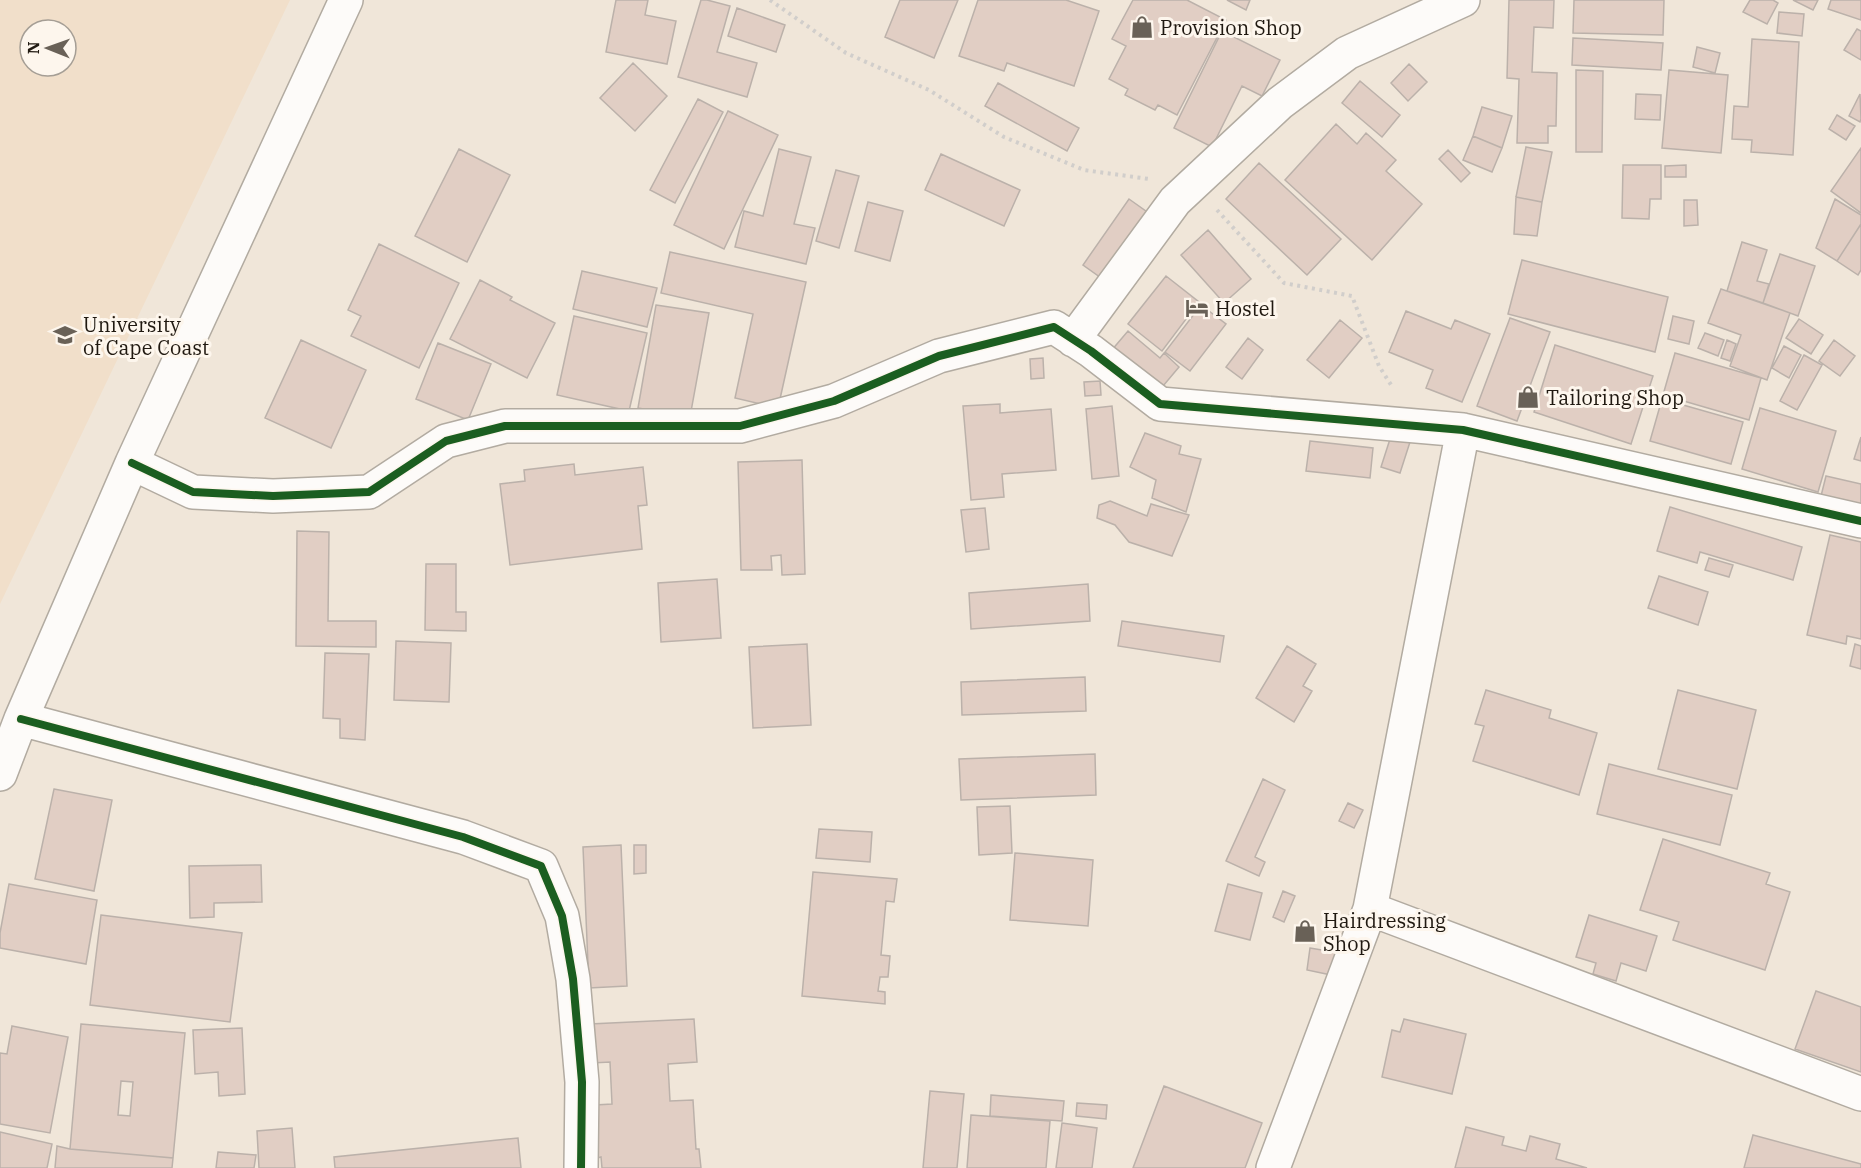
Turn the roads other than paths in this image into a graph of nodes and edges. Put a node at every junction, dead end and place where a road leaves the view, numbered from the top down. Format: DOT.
graph roads {
  1 [pos="346,0"];
  2 [pos="1463,0"];
  3 [pos="1073,339"];
  4 [pos="1463,430"];
  5 [pos="132,463"];
  6 [pos="1861,521"];
  7 [pos="21,719"];
  8 [pos="0,774"];
  9 [pos="1370,909"];
  10 [pos="1861,1094"];
  11 [pos="581,1168"];
  12 [pos="1273,1168"];
  1 -- 5 [label="street"];
  2 -- 3 [label="street"];
  3 -- 4 [label="street"];
  3 -- 5 [label="street"];
  4 -- 6 [label="street"];
  4 -- 9 [label="street"];
  5 -- 7 [label="street"];
  7 -- 8 [label="street"];
  7 -- 11 [label="street"];
  9 -- 10 [label="street"];
  9 -- 12 [label="street"];
}
